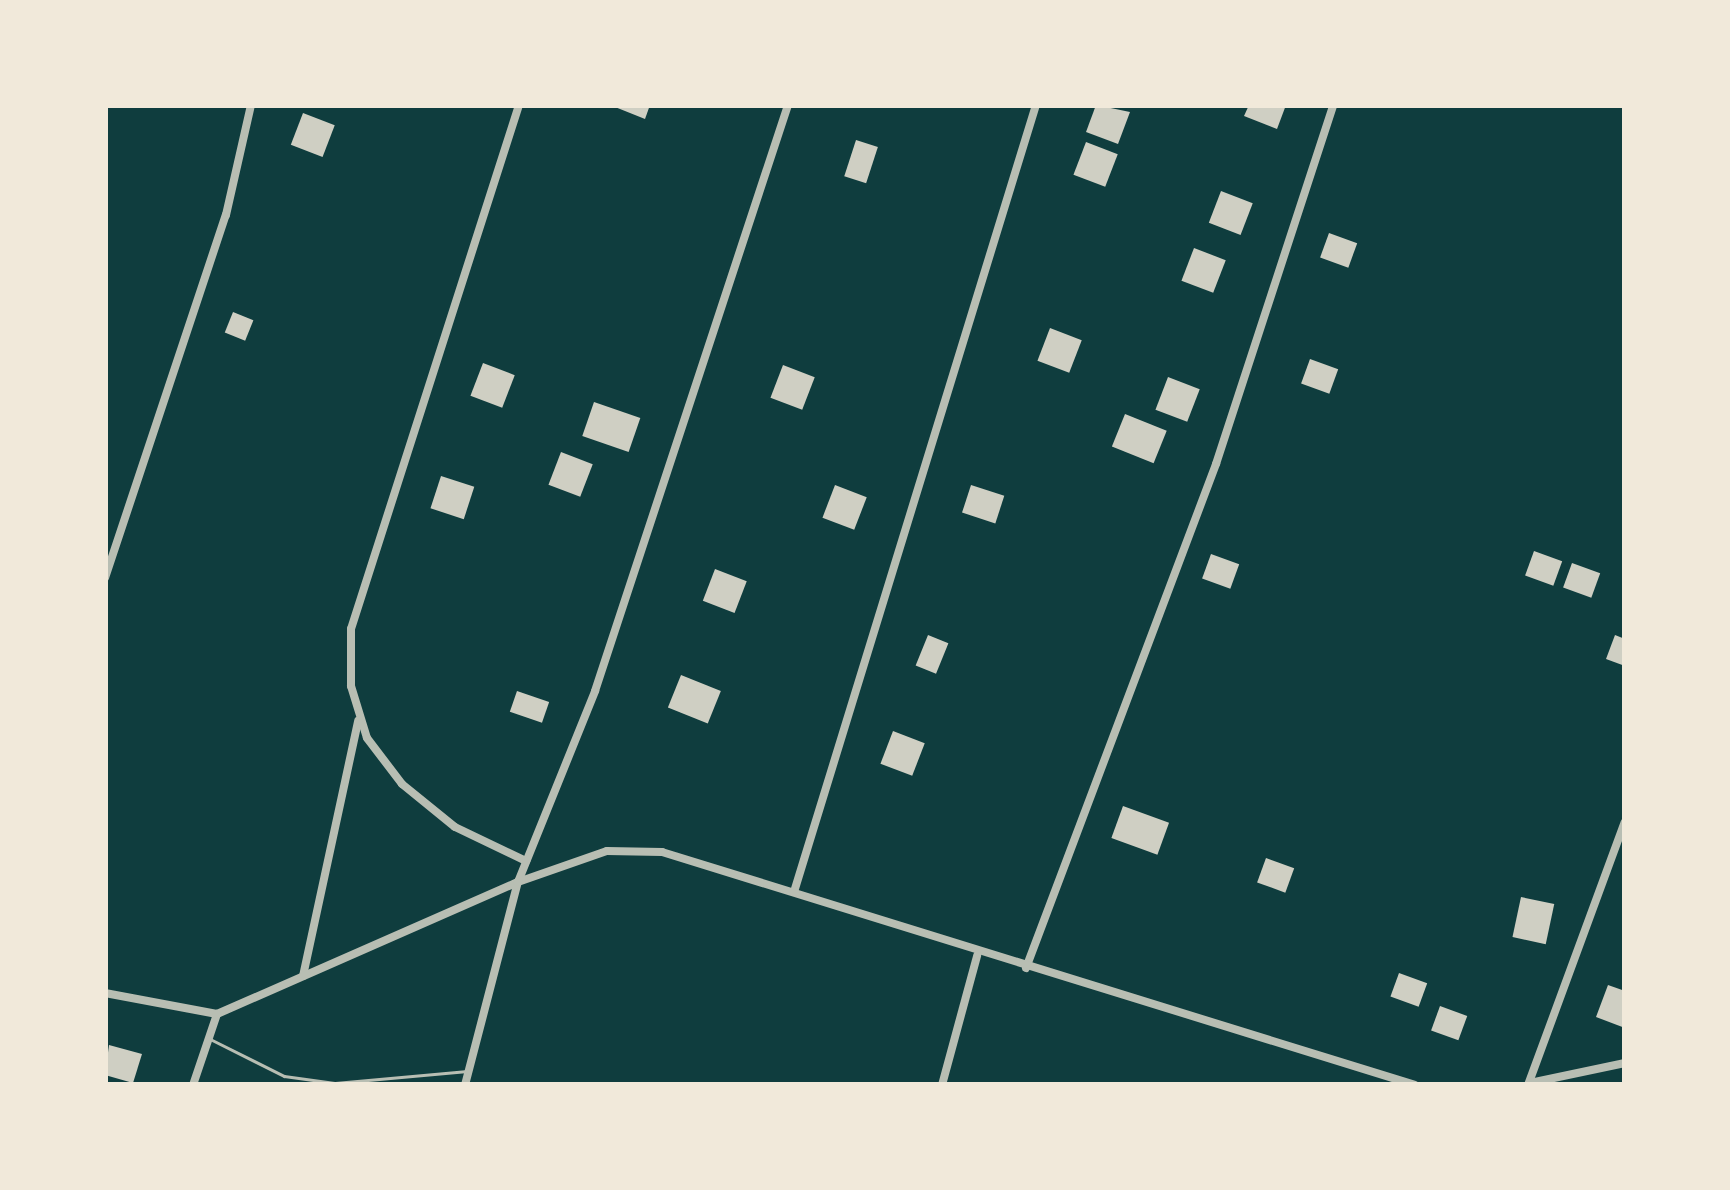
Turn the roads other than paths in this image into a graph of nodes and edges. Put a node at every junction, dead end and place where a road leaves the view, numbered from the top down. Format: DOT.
graph roads {
  1 [pos="251,105"];
  2 [pos="519,105"];
  3 [pos="788,105"];
  4 [pos="1036,105"];
  5 [pos="1333,105"];
  6 [pos="105,578"];
  7 [pos="359,719"];
  8 [pos="1625,822"];
  9 [pos="526,861"];
  10 [pos="518,882"];
  11 [pos="794,892"];
  12 [pos="976,956"];
  13 [pos="1026,968"];
  14 [pos="303,978"];
  15 [pos="105,993"];
  16 [pos="218,1014"];
  17 [pos="209,1038"];
  18 [pos="1625,1063"];
  19 [pos="470,1071"];
  20 [pos="1378,1074"];
  21 [pos="1528,1084"];
  22 [pos="193,1085"];
  23 [pos="465,1085"];
  24 [pos="942,1085"];
  25 [pos="1375,1085"];
  26 [pos="1415,1085"];
  1 -- 6 [label="street"];
  2 -- 7 [label="street"];
  3 -- 9 [label="street"];
  4 -- 11 [label="street"];
  5 -- 13 [label="street"];
  7 -- 9 [label="street"];
  7 -- 14 [label="street"];
  8 -- 21 [label="street"];
  9 -- 10 [label="street"];
  10 -- 11 [label="street"];
  10 -- 14 [label="street"];
  10 -- 19 [label="street"];
  11 -- 12 [label="street"];
  12 -- 13 [label="street"];
  12 -- 24 [label="street"];
  13 -- 20 [label="street"];
  14 -- 16 [label="street"];
  15 -- 16 [label="street"];
  16 -- 17 [label="street"];
  17 -- 19 [label="lane"];
  17 -- 22 [label="street"];
  18 -- 21 [label="street"];
  19 -- 23 [label="street"];
  20 -- 25 [label="street"];
  20 -- 26 [label="street"];
}
